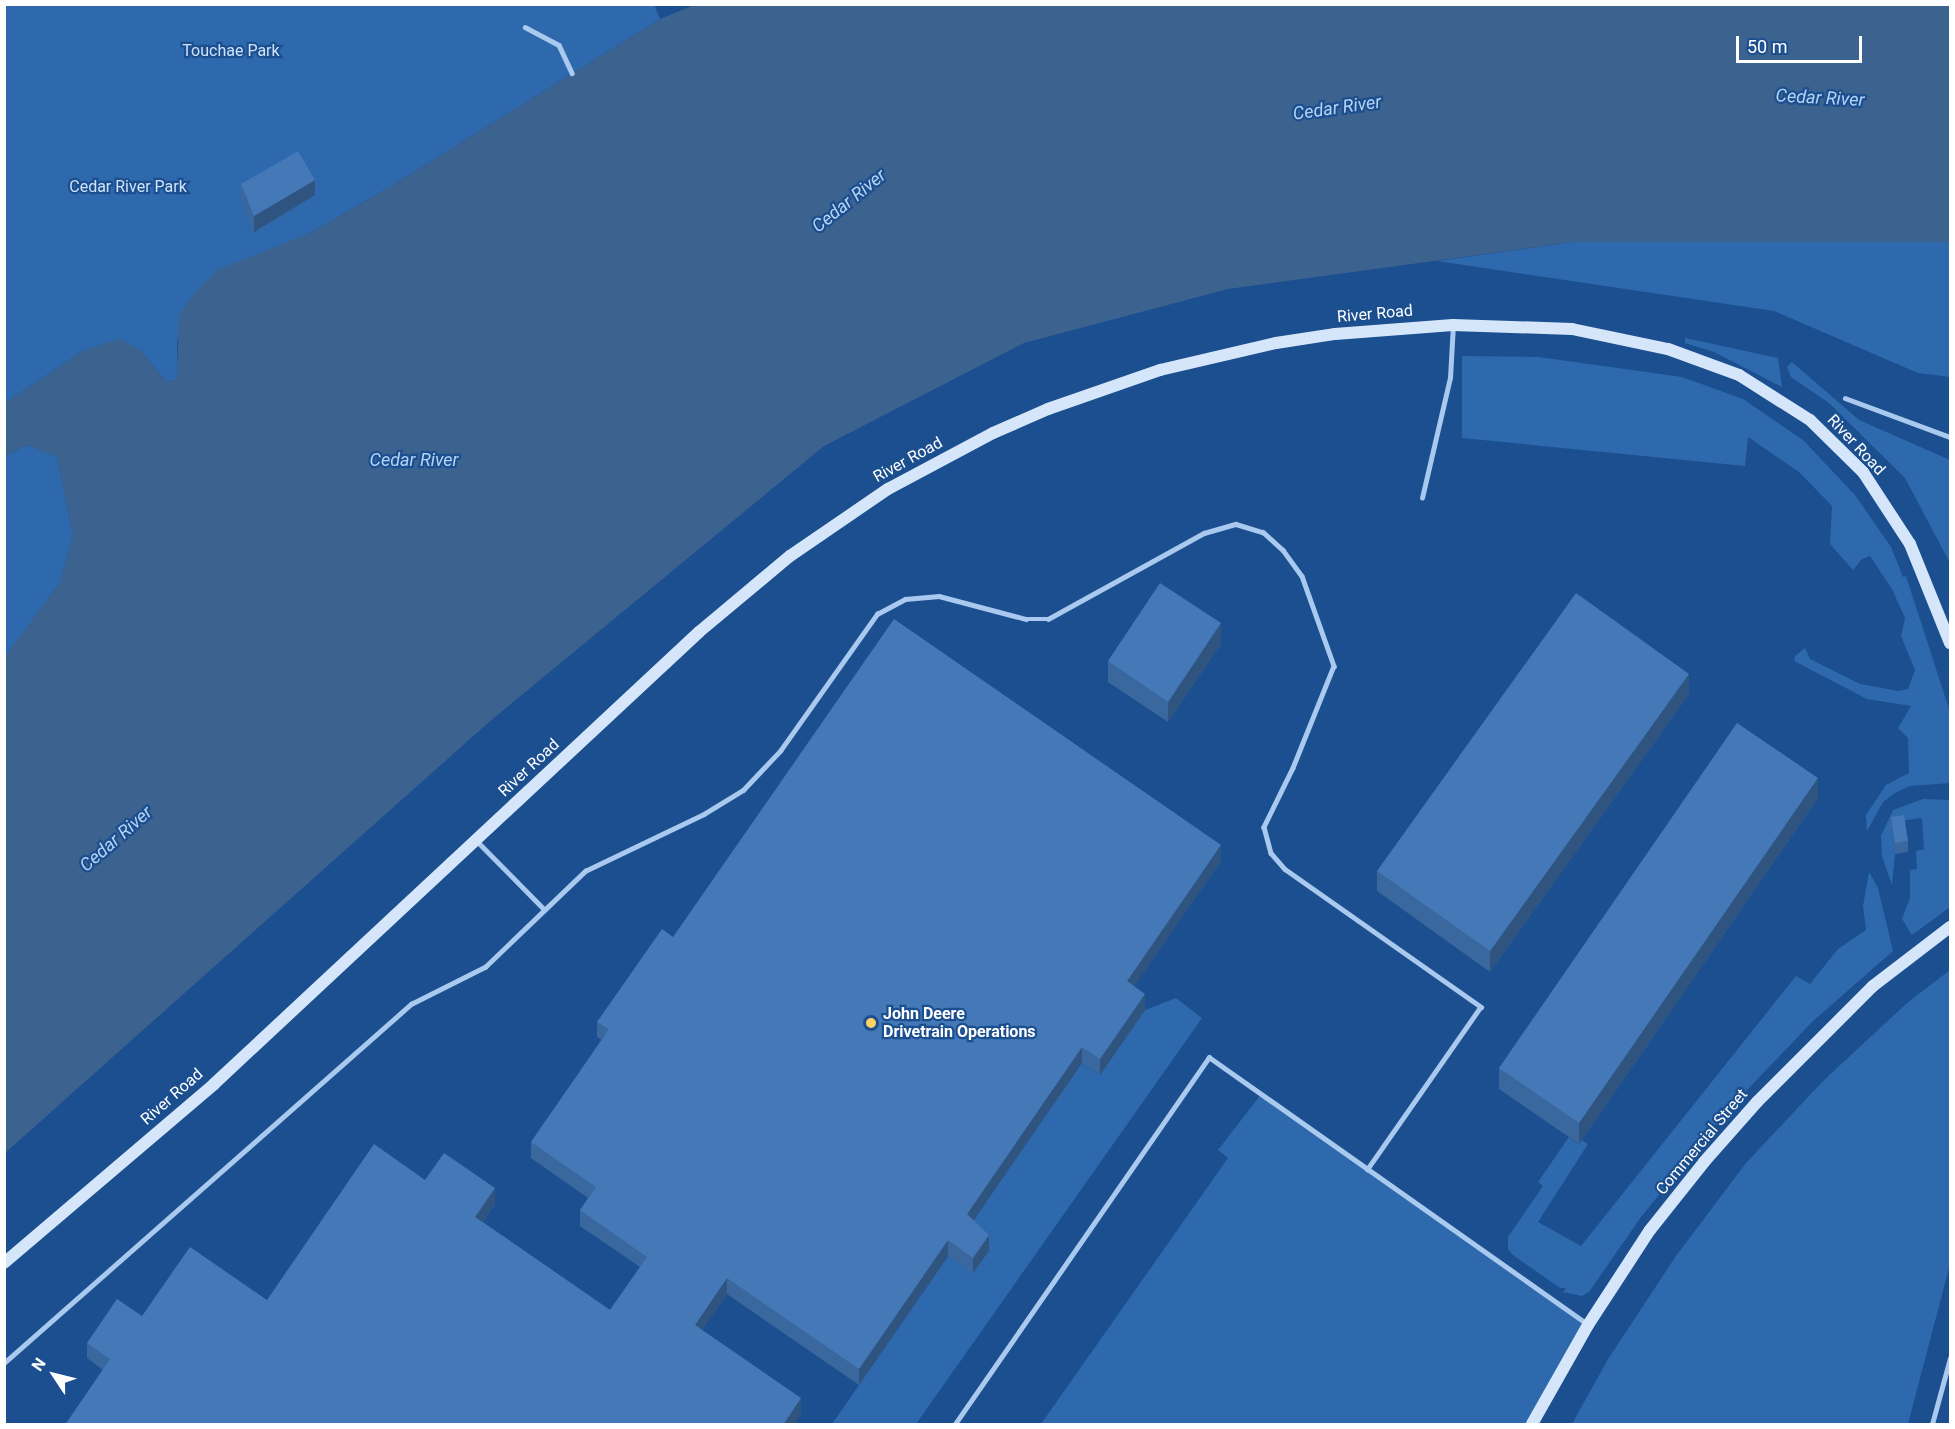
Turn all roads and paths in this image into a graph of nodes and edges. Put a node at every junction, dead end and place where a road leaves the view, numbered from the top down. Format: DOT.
graph roads {
  1 [pos="525,27"];
  2 [pos="572,73"];
  3 [pos="1454,325"];
  4 [pos="1845,398"];
  5 [pos="1950,437"];
  6 [pos="1422,498"];
  7 [pos="1950,643"];
  8 [pos="476,840"];
  9 [pos="545,910"];
  10 [pos="1950,927"];
  11 [pos="1368,1169"];
  12 [pos="4,1263"];
  13 [pos="1588,1325"];
  14 [pos="1950,1358"];
  15 [pos="4,1363"];
  16 [pos="955,1425"];
  17 [pos="1532,1425"];
  18 [pos="1932,1425"];
  1 -- 2 [label="lane"];
  3 -- 6 [label="lane"];
  3 -- 7 [label="main road, River Road"];
  3 -- 8 [label="main road, River Road"];
  4 -- 5 [label="lane"];
  8 -- 9 [label="lane"];
  8 -- 12 [label="main road, River Road"];
  9 -- 11 [label="lane"];
  9 -- 15 [label="lane"];
  10 -- 13 [label="main road, Commercial Street"];
  11 -- 13 [label="lane"];
  11 -- 16 [label="lane"];
  13 -- 17 [label="main road, Commercial Street"];
  14 -- 18 [label="lane"];
}
